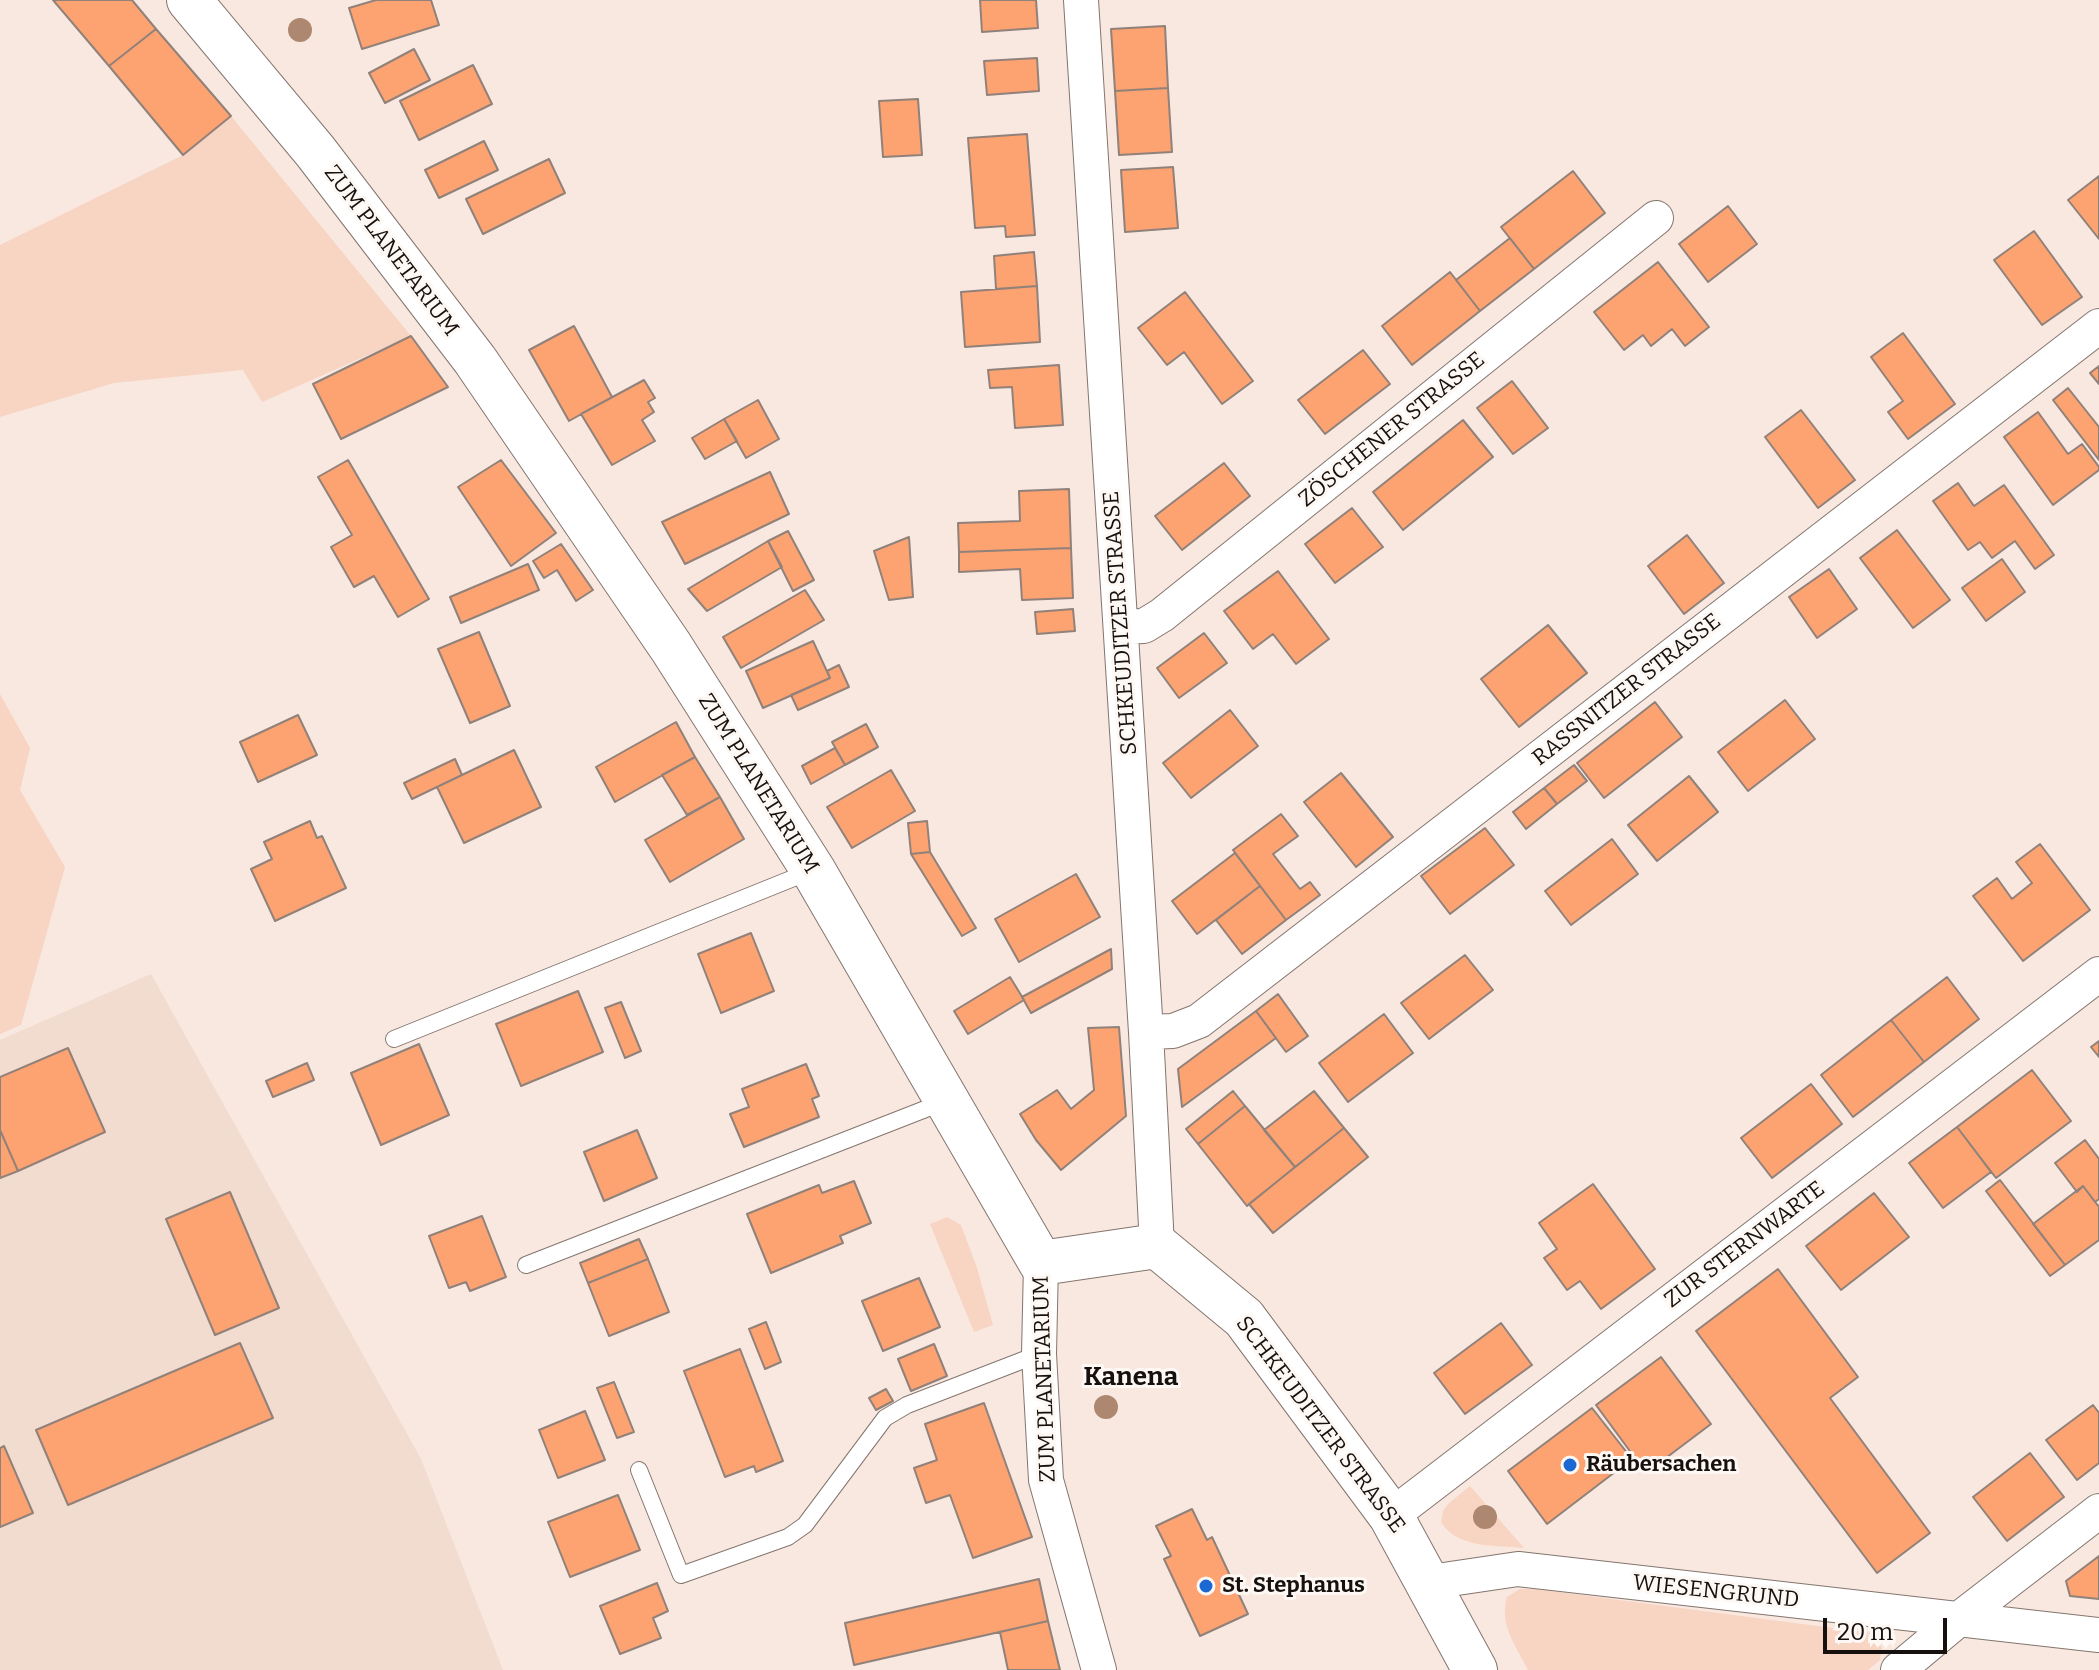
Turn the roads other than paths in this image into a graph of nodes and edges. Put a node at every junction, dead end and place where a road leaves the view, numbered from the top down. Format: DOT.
graph roads {
  1 [pos="189,0"];
  2 [pos="1081,0"];
  3 [pos="1656,218"];
  4 [pos="2099,326"];
  5 [pos="1121,627"];
  6 [pos="813,870"];
  7 [pos="2099,974"];
  8 [pos="1146,1032"];
  9 [pos="394,1039"];
  10 [pos="948,1101"];
  11 [pos="1157,1246"];
  12 [pos="1041,1263"];
  13 [pos="526,1265"];
  14 [pos="1039,1354"];
  15 [pos="639,1470"];
  16 [pos="2099,1511"];
  17 [pos="1391,1516"];
  18 [pos="1430,1582"];
  19 [pos="1959,1619"];
  20 [pos="2099,1635"];
  21 [pos="1099,1670"];
  22 [pos="1475,1670"];
  23 [pos="1898,1670"];
  1 -- 6 [label="street, ZUM PLANETARIUM"];
  2 -- 5 [label="street, SCHKEUDITZER STRASSE"];
  3 -- 5 [label="street, ZÖSCHENER STRASSE"];
  4 -- 8 [label="street, RASSNITZER STRASSE"];
  5 -- 8 [label="street, SCHKEUDITZER STRASSE"];
  6 -- 9 [label="lane"];
  6 -- 10 [label="street, ZUM PLANETARIUM"];
  7 -- 17 [label="street, ZUR STERNWARTE"];
  8 -- 11 [label="street, SCHKEUDITZER STRASSE"];
  10 -- 12 [label="street, ZUM PLANETARIUM"];
  10 -- 13 [label="lane"];
  11 -- 12 [label="street"];
  11 -- 17 [label="street, SCHKEUDITZER STRASSE"];
  12 -- 14 [label="street, ZUM PLANETARIUM"];
  14 -- 15 [label="lane"];
  14 -- 21 [label="street, ZUM PLANETARIUM"];
  16 -- 19 [label="street"];
  17 -- 18 [label="street, SCHKEUDITZER STRASSE"];
  18 -- 19 [label="street, WIESENGRUND"];
  18 -- 22 [label="street, SCHKEUDITZER STRASSE"];
  19 -- 20 [label="street, WIESENGRUND"];
  19 -- 23 [label="street"];
}
